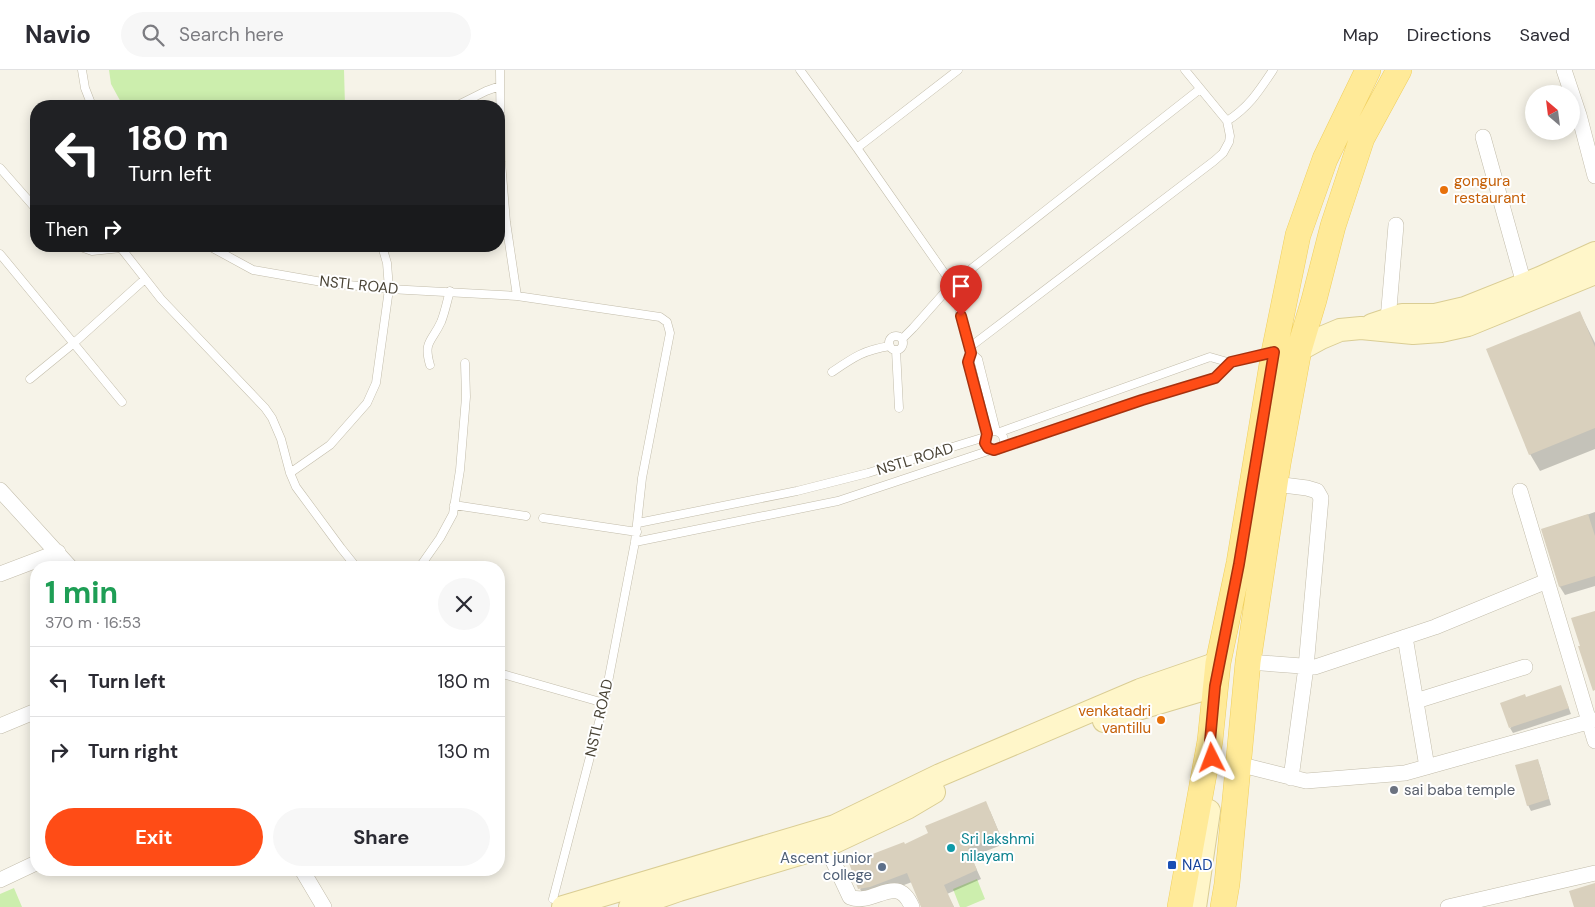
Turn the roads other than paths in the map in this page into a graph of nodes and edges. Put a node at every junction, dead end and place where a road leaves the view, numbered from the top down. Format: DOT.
graph roads {
  1 [pos="82,70"];
  2 [pos="500,70"];
  3 [pos="800,70"];
  4 [pos="958,70"];
  5 [pos="1186,70"];
  6 [pos="1273,70"];
  7 [pos="1368,70"];
  8 [pos="1399,70"];
  9 [pos="1564,70"];
  10 [pos="500,86"];
  11 [pos="1200,89"];
  12 [pos="89,100"];
  13 [pos="468,100"];
  14 [pos="500,100"];
  15 [pos="1227,121"];
  16 [pos="1483,137"];
  17 [pos="857,148"];
  18 [pos="0,168"];
  19 [pos="1595,176"];
  20 [pos="30,202"];
  21 [pos="505,210"];
  22 [pos="1396,225"];
  23 [pos="126,252"];
  24 [pos="220,252"];
  25 [pos="384,252"];
  26 [pos="0,254"];
  27 [pos="1595,269"];
  28 [pos="145,279"];
  29 [pos="952,284"];
  30 [pos="1524,284"];
  31 [pos="389,289"];
  32 [pos="450,291"];
  33 [pos="516,296"];
  34 [pos="1388,320"];
  35 [pos="1361,328"];
  36 [pos="74,343"];
  37 [pos="893,348"];
  38 [pos="971,350"];
  39 [pos="1299,350"];
  40 [pos="1274,352"];
  41 [pos="1231,362"];
  42 [pos="465,363"];
  43 [pos="430,365"];
  44 [pos="832,372"];
  45 [pos="30,379"];
  46 [pos="122,402"];
  47 [pos="899,408"];
  48 [pos="998,432"];
  49 [pos="986,436"];
  50 [pos="1002,447"];
  51 [pos="991,450"];
  52 [pos="290,473"];
  53 [pos="1275,484"];
  54 [pos="0,490"];
  55 [pos="1520,491"];
  56 [pos="454,505"];
  57 [pos="526,516"];
  58 [pos="543,518"];
  59 [pos="637,528"];
  60 [pos="635,542"];
  61 [pos="58,552"];
  62 [pos="34,561"];
  63 [pos="65,561"];
  64 [pos="351,561"];
  65 [pos="424,561"];
  66 [pos="30,563"];
  67 [pos="0,574"];
  68 [pos="1547,581"];
  69 [pos="1405,637"];
  70 [pos="1248,662"];
  71 [pos="1306,667"];
  72 [pos="1525,667"];
  73 [pos="505,674"];
  74 [pos="1216,674"];
  75 [pos="1416,701"];
  76 [pos="604,703"];
  77 [pos="30,714"];
  78 [pos="1592,721"];
  79 [pos="0,726"];
  80 [pos="1210,741"];
  81 [pos="1595,741"];
  82 [pos="1239,754"];
  83 [pos="1427,767"];
  84 [pos="1291,778"];
  85 [pos="826,846"];
  86 [pos="30,866"];
  87 [pos="1595,873"];
  88 [pos="306,876"];
  89 [pos="0,880"];
  90 [pos="1184,880"];
  91 [pos="1229,899"];
  92 [pos="1509,900"];
  93 [pos="556,905"];
  94 [pos="324,907"];
  95 [pos="630,907"];
  96 [pos="912,907"];
  97 [pos="1168,907"];
  98 [pos="1180,907"];
  99 [pos="1195,907"];
  100 [pos="1210,907"];
  101 [pos="1448,907"];
  1 -- 12 [label="lane"];
  2 -- 10 [label="lane"];
  3 -- 17 [label="lane"];
  4 -- 17 [label="lane"];
  5 -- 11 [label="lane"];
  6 -- 15 [label="lane"];
  7 -- 40 [label="main road"];
  8 -- 39 [label="main road"];
  9 -- 19 [label="street"];
  10 -- 13 [label="lane"];
  10 -- 14 [label="lane"];
  11 -- 15 [label="lane"];
  11 -- 29 [label="lane"];
  15 -- 38 [label="lane"];
  16 -- 30 [label="street"];
  17 -- 29 [label="lane"];
  18 -- 20 [label="lane"];
  21 -- 33 [label="lane"];
  22 -- 34 [label="street"];
  23 -- 28 [label="lane"];
  24 -- 31 [label="lane, NSTL ROAD"];
  25 -- 31 [label="lane"];
  26 -- 36 [label="lane"];
  27 -- 30 [label="street"];
  27 -- 35 [label="street"];
  28 -- 36 [label="lane"];
  28 -- 52 [label="lane"];
  29 -- 37 [label="lane"];
  29 -- 38 [label="lane"];
  30 -- 34 [label="street"];
  31 -- 32 [label="lane, NSTL ROAD"];
  31 -- 52 [label="lane"];
  32 -- 33 [label="lane, NSTL ROAD"];
  32 -- 43 [label="lane"];
  33 -- 59 [label="lane, NSTL ROAD"];
  34 -- 35 [label="street"];
  35 -- 39 [label="street"];
  36 -- 45 [label="lane"];
  36 -- 46 [label="lane"];
  37 -- 44 [label="lane"];
  37 -- 47 [label="lane"];
  38 -- 48 [label="lane"];
  38 -- 49 [label="lane"];
  39 -- 53 [label="main road"];
  40 -- 41 [label="lane"];
  40 -- 74 [label="main road"];
  41 -- 48 [label="lane, NSTL ROAD"];
  41 -- 50 [label="lane"];
  42 -- 56 [label="lane"];
  48 -- 49 [label="lane, NSTL ROAD"];
  48 -- 50 [label="lane"];
  49 -- 51 [label="lane"];
  49 -- 59 [label="lane, NSTL ROAD"];
  50 -- 51 [label="lane"];
  51 -- 60 [label="lane"];
  52 -- 64 [label="lane"];
  53 -- 70 [label="main road"];
  53 -- 71 [label="street"];
  54 -- 61 [label="street"];
  55 -- 68 [label="street"];
  56 -- 57 [label="lane"];
  56 -- 65 [label="lane"];
  58 -- 59 [label="lane"];
  59 -- 60 [label="lane, NSTL ROAD"];
  60 -- 76 [label="lane, NSTL ROAD"];
  61 -- 62 [label="street"];
  61 -- 63 [label="street"];
  66 -- 67 [label="street"];
  68 -- 69 [label="street"];
  68 -- 78 [label="street"];
  69 -- 71 [label="street"];
  69 -- 75 [label="street"];
  70 -- 71 [label="street"];
  70 -- 82 [label="main road"];
  71 -- 84 [label="street"];
  72 -- 75 [label="street"];
  73 -- 76 [label="lane"];
  74 -- 80 [label="main road"];
  74 -- 85 [label="street"];
  74 -- 93 [label="street"];
  75 -- 83 [label="street"];
  76 -- 93 [label="lane, NSTL ROAD"];
  77 -- 79 [label="street"];
  78 -- 81 [label="street"];
  78 -- 83 [label="street"];
  80 -- 90 [label="main road"];
  80 -- 99 [label="street"];
  82 -- 84 [label="street"];
  82 -- 91 [label="main road"];
  82 -- 100 [label="street"];
  83 -- 84 [label="street"];
  85 -- 95 [label="street"];
  85 -- 96 [label="street"];
  86 -- 89 [label="street"];
  87 -- 92 [label="street"];
  88 -- 94 [label="street"];
  90 -- 97 [label="street"];
  90 -- 98 [label="main road"];
  92 -- 101 [label="street"];
}
